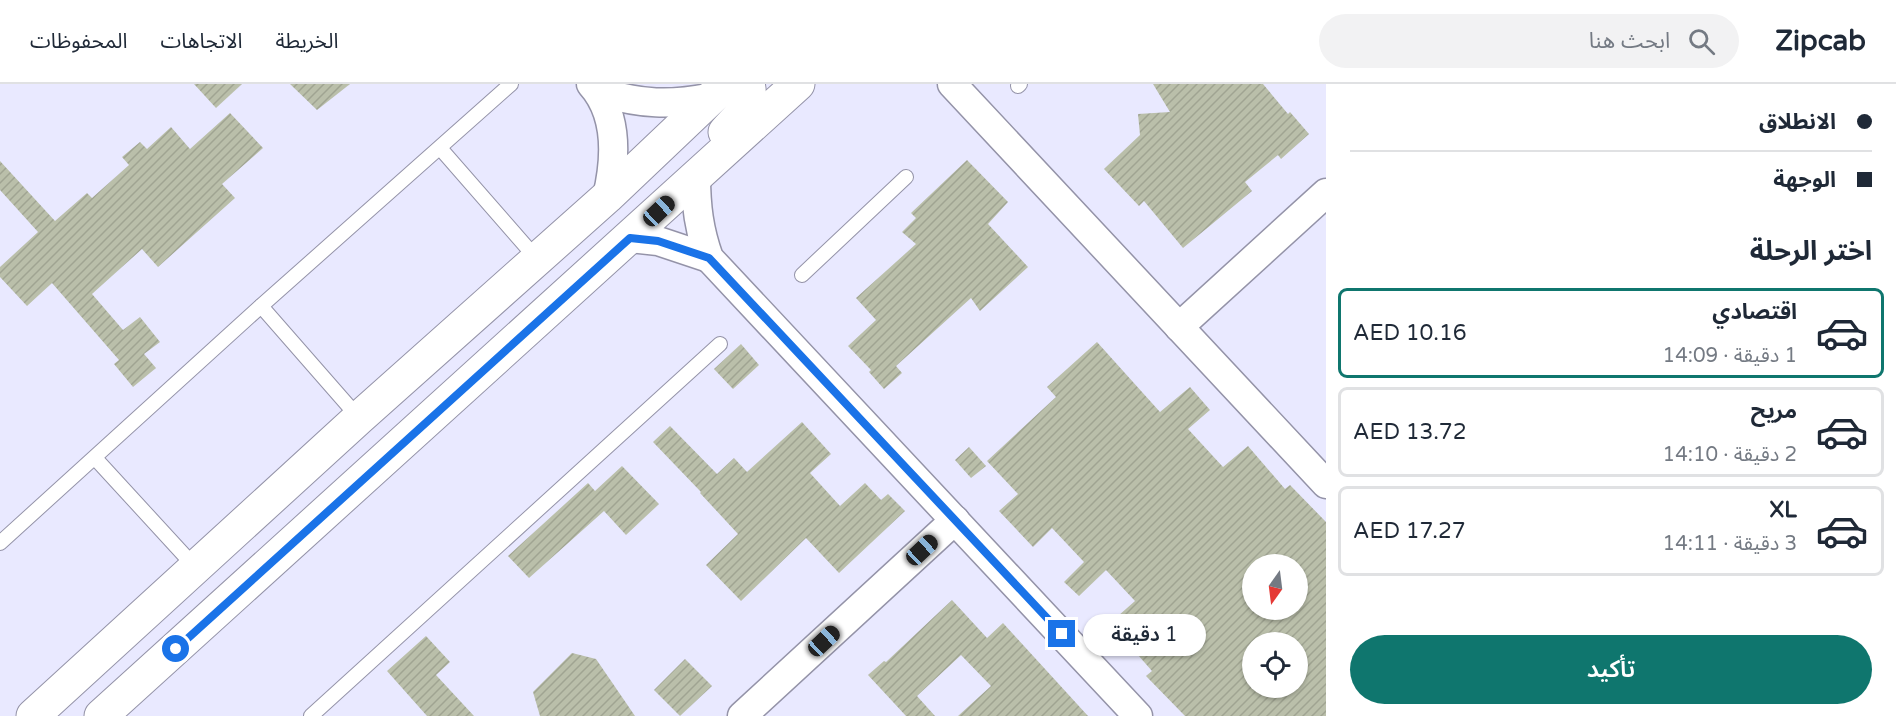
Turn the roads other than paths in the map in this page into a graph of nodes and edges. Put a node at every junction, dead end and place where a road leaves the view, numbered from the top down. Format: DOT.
graph roads {
  1 [pos="511,84"];
  2 [pos="748,84"];
  3 [pos="798,84"];
  4 [pos="952,84"];
  5 [pos="595,88"];
  6 [pos="720,91"];
  7 [pos="440,148"];
  8 [pos="696,176"];
  9 [pos="906,177"];
  10 [pos="1326,193"];
  11 [pos="607,197"];
  12 [pos="630,238"];
  13 [pos="709,258"];
  14 [pos="537,259"];
  15 [pos="802,275"];
  16 [pos="261,306"];
  17 [pos="1179,327"];
  18 [pos="720,344"];
  19 [pos="359,418"];
  20 [pos="95,458"];
  21 [pos="1326,484"];
  22 [pos="955,520"];
  23 [pos="0,543"];
  24 [pos="196,568"];
  25 [pos="33,716"];
  26 [pos="101,716"];
  27 [pos="311,716"];
  28 [pos="742,716"];
  29 [pos="1138,716"];
  1 -- 7 [label="lane"];
  2 -- 8 [label="main road"];
  3 -- 8 [label="main road"];
  4 -- 17 [label="street"];
  5 -- 6 [label="street"];
  5 -- 11 [label="street"];
  6 -- 11 [label="main road"];
  7 -- 14 [label="lane"];
  7 -- 16 [label="lane"];
  8 -- 12 [label="main road"];
  8 -- 13 [label="street"];
  9 -- 15 [label="lane"];
  10 -- 17 [label="street"];
  11 -- 14 [label="main road"];
  12 -- 13 [label="street"];
  12 -- 26 [label="main road"];
  13 -- 22 [label="street"];
  14 -- 19 [label="main road"];
  16 -- 19 [label="lane"];
  16 -- 20 [label="lane"];
  17 -- 21 [label="street"];
  18 -- 27 [label="lane"];
  19 -- 24 [label="main road"];
  20 -- 23 [label="lane"];
  20 -- 24 [label="lane"];
  22 -- 28 [label="street"];
  22 -- 29 [label="street"];
  24 -- 25 [label="main road"];
}
